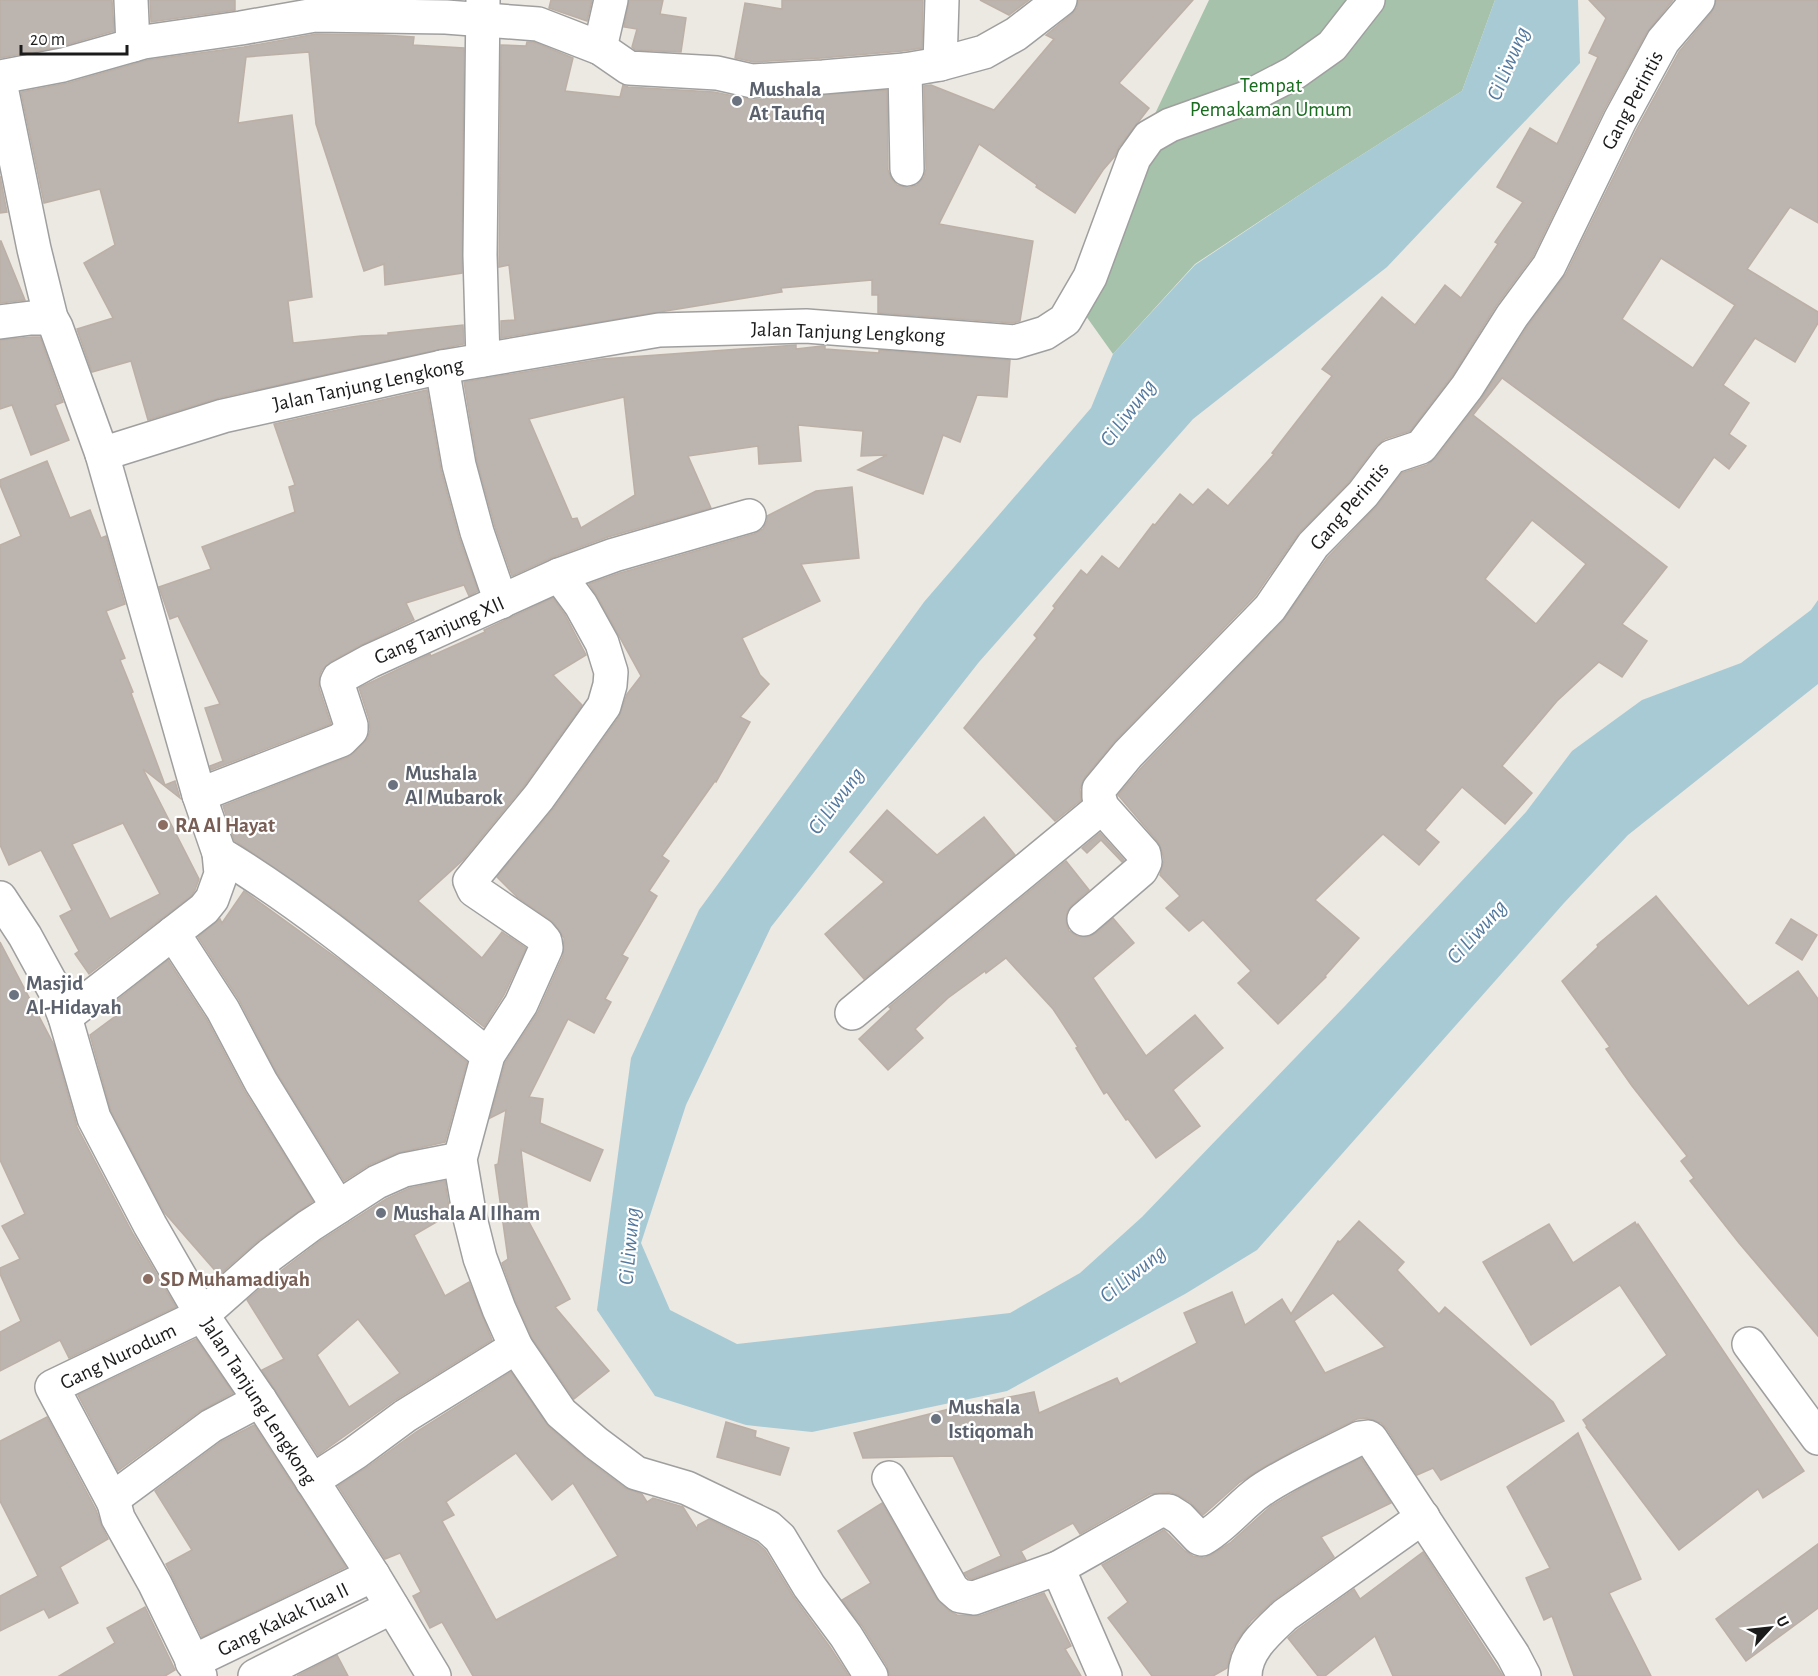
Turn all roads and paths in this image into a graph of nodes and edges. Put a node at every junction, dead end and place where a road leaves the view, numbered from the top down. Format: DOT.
graph roads {
  1 [pos="131,0"];
  2 [pos="611,0"];
  3 [pos="942,0"];
  4 [pos="1060,0"];
  5 [pos="1368,0"];
  6 [pos="1698,0"];
  7 [pos="483,9"];
  8 [pos="133,45"];
  9 [pos="600,48"];
  10 [pos="940,64"];
  11 [pos="905,70"];
  12 [pos="0,77"];
  13 [pos="0,82"];
  14 [pos="908,169"];
  15 [pos="51,318"];
  16 [pos="0,322"];
  17 [pos="483,360"];
  18 [pos="442,367"];
  19 [pos="102,454"];
  20 [pos="750,516"];
  21 [pos="559,575"];
  22 [pos="501,602"];
  23 [pos="199,795"];
  24 [pos="1102,807"];
  25 [pos="219,853"];
  26 [pos="0,898"];
  27 [pos="1084,919"];
  28 [pos="173,933"];
  29 [pos="12,943"];
  30 [pos="852,1013"];
  31 [pos="65,1017"];
  32 [pos="488,1054"];
  33 [pos="460,1159"];
  34 [pos="338,1207"];
  35 [pos="202,1315"];
  36 [pos="1749,1344"];
  37 [pos="516,1347"];
  38 [pos="260,1400"];
  39 [pos="1818,1438"];
  40 [pos="889,1478"];
  41 [pos="312,1481"];
  42 [pos="114,1503"];
  43 [pos="1423,1517"];
  44 [pos="1058,1568"];
  45 [pos="373,1575"];
  46 [pos="392,1607"];
  47 [pos="196,1669"];
  48 [pos="255,1676"];
  49 [pos="434,1676"];
  50 [pos="872,1676"];
  51 [pos="1105,1676"];
  52 [pos="1245,1676"];
  53 [pos="1524,1676"];
  1 -- 8 [label="street"];
  2 -- 9 [label="street"];
  3 -- 10 [label="street"];
  4 -- 10 [label="street"];
  5 -- 17 [label="street, Jalan Tanjung Lengkong"];
  6 -- 24 [label="street, Gang Perintis"];
  7 -- 8 [label="street"];
  7 -- 9 [label="street"];
  7 -- 17 [label="street"];
  8 -- 12 [label="street"];
  9 -- 11 [label="street"];
  10 -- 11 [label="street"];
  11 -- 14 [label="street"];
  13 -- 15 [label="street"];
  15 -- 16 [label="street"];
  15 -- 19 [label="street"];
  17 -- 18 [label="street, Jalan Tanjung Lengkong"];
  18 -- 19 [label="street, Jalan Tanjung Lengkong"];
  18 -- 22 [label="street"];
  19 -- 23 [label="street"];
  20 -- 21 [label="street, Gang Tanjung XII"];
  21 -- 22 [label="street, Gang Tanjung XII"];
  21 -- 32 [label="street"];
  22 -- 23 [label="street, Gang Tanjung XII"];
  23 -- 25 [label="street"];
  24 -- 27 [label="street"];
  24 -- 30 [label="street"];
  25 -- 28 [label="street"];
  25 -- 32 [label="street"];
  26 -- 29 [label="street, Jalan Tanjung Lengkong"];
  28 -- 31 [label="street"];
  28 -- 34 [label="street"];
  29 -- 31 [label="street, Jalan Tanjung Lengkong"];
  31 -- 35 [label="street, Jalan Tanjung Lengkong"];
  32 -- 33 [label="street"];
  33 -- 34 [label="street"];
  33 -- 37 [label="street"];
  34 -- 35 [label="street"];
  35 -- 38 [label="street, Jalan Tanjung Lengkong"];
  35 -- 42 [label="street, Gang Nurodum"];
  36 -- 39 [label="street"];
  37 -- 41 [label="street"];
  37 -- 50 [label="street"];
  38 -- 41 [label="street, Jalan Tanjung Lengkong"];
  38 -- 42 [label="street"];
  40 -- 44 [label="street"];
  41 -- 45 [label="street, Jalan Tanjung Lengkong"];
  42 -- 47 [label="street"];
  43 -- 44 [label="street"];
  43 -- 52 [label="street"];
  43 -- 53 [label="street"];
  44 -- 51 [label="street"];
  45 -- 46 [label="street, Jalan Tanjung Lengkong"];
  45 -- 47 [label="street, Gang Kakak Tua II"];
  46 -- 48 [label="street"];
  46 -- 49 [label="street, Jalan Tanjung Lengkong"];
}
